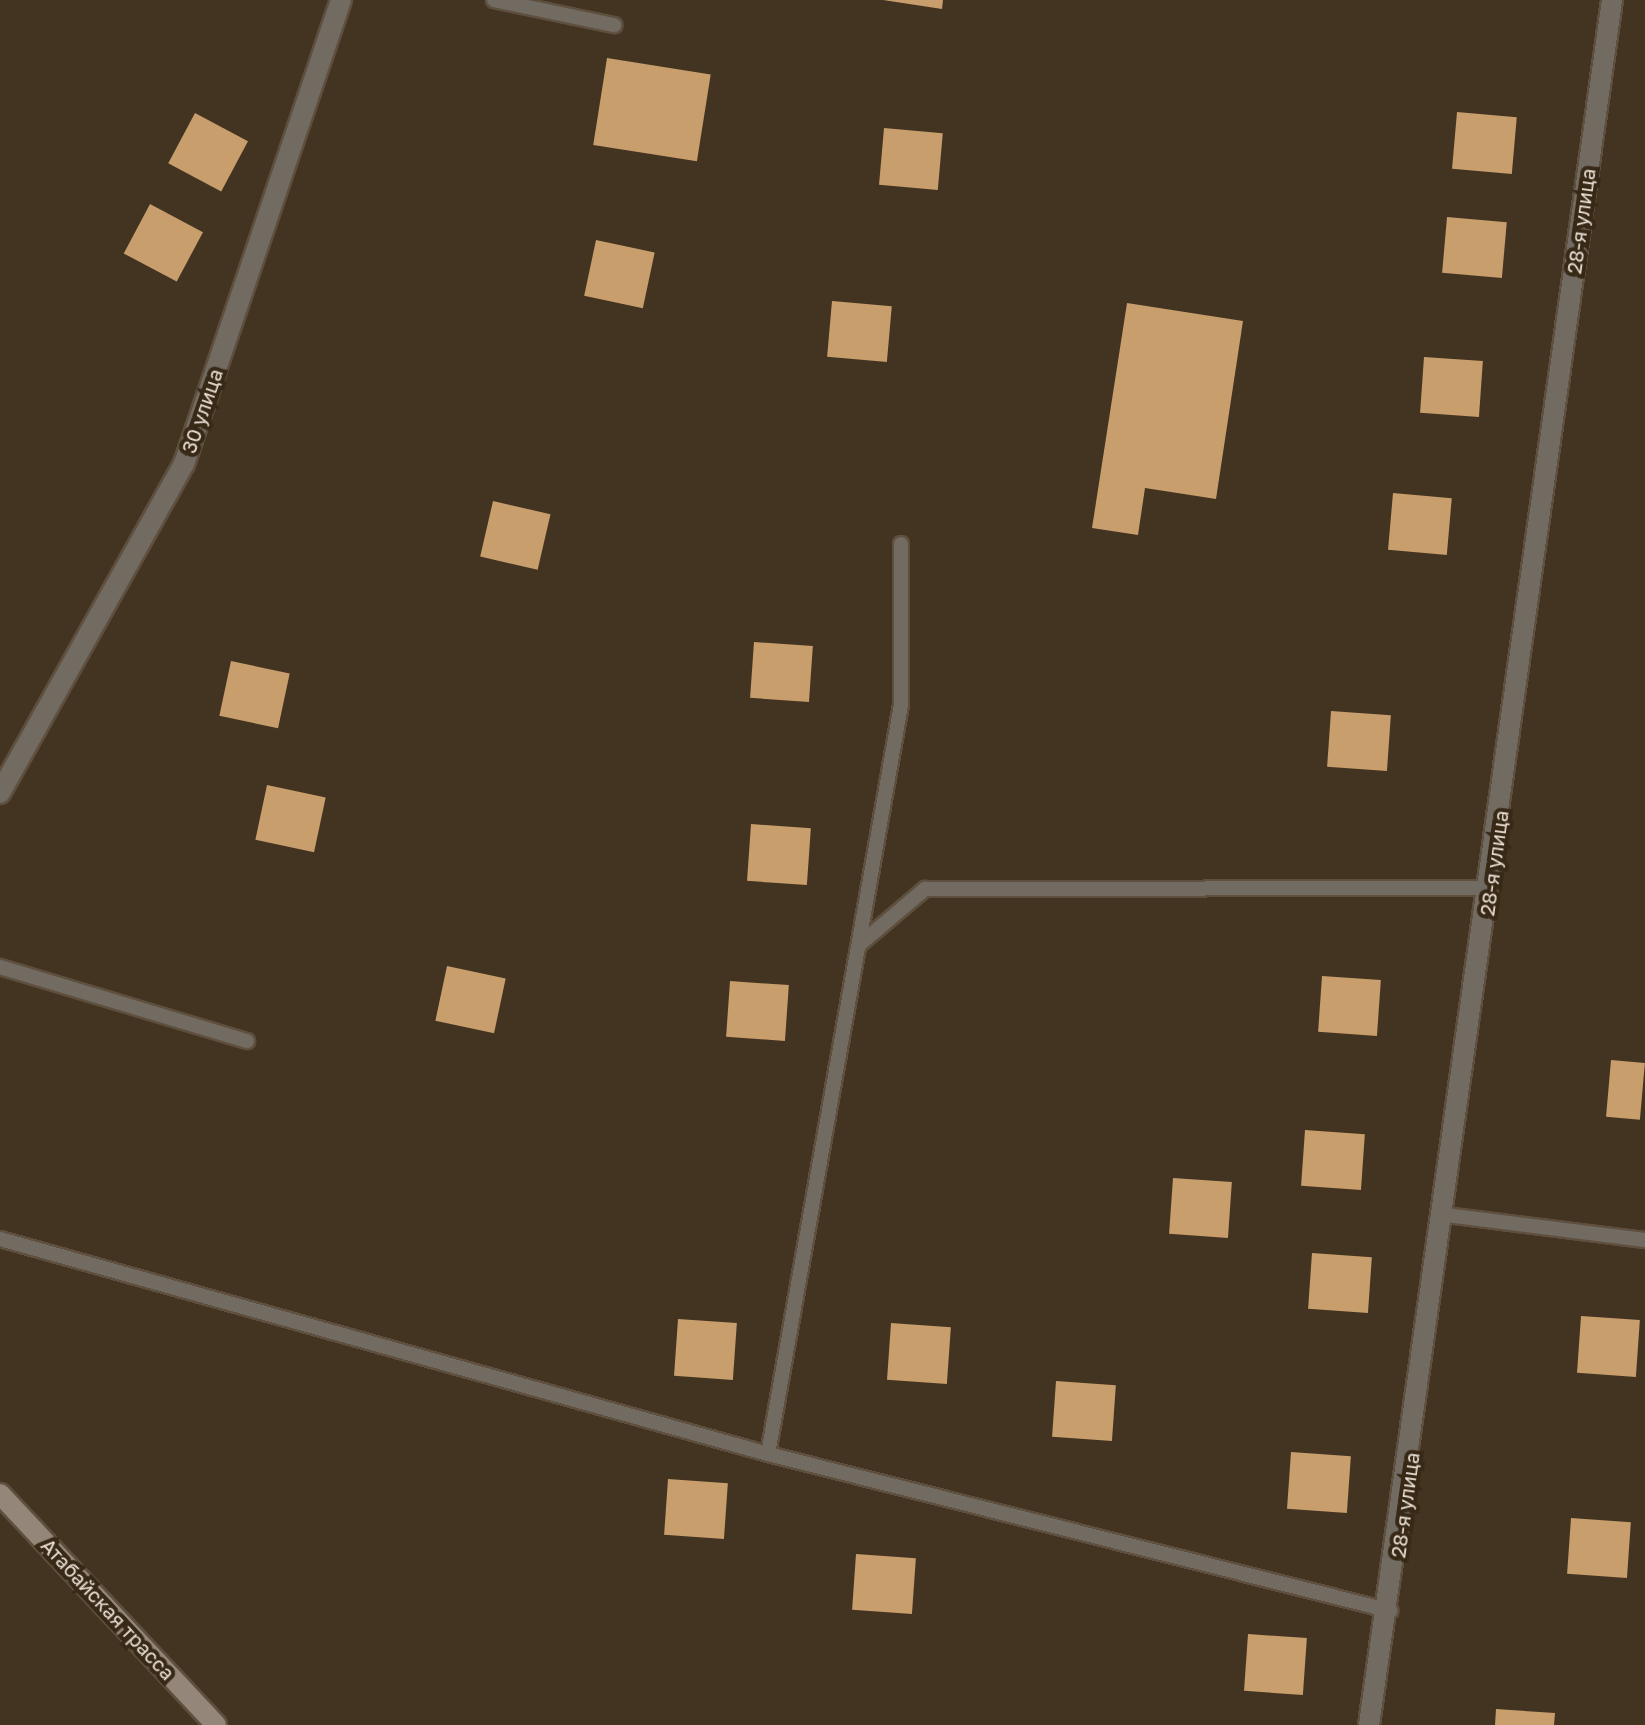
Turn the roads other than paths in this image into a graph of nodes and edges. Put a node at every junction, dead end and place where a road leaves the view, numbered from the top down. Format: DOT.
graph roads {
  1 [pos="341,0"];
  2 [pos="494,0"];
  3 [pos="1612,0"];
  4 [pos="614,25"];
  5 [pos="901,544"];
  6 [pos="0,793"];
  7 [pos="1490,888"];
  8 [pos="859,945"];
  9 [pos="0,967"];
  10 [pos="247,1041"];
  11 [pos="1446,1215"];
  12 [pos="0,1239"];
  13 [pos="1645,1240"];
  14 [pos="768,1454"];
  15 [pos="0,1494"];
  16 [pos="1391,1611"];
  17 [pos="216,1725"];
  18 [pos="1369,1725"];
  1 -- 6 [label="street, 30 улица"];
  2 -- 4 [label="lane"];
  3 -- 7 [label="street, 28-я улица"];
  5 -- 8 [label="lane"];
  7 -- 8 [label="lane"];
  7 -- 11 [label="street, 28-я улица"];
  8 -- 14 [label="lane"];
  9 -- 10 [label="lane"];
  11 -- 13 [label="lane"];
  11 -- 16 [label="street, 28-я улица"];
  12 -- 14 [label="lane"];
  14 -- 16 [label="lane"];
  15 -- 17 [label="main road, Атабайская трасса"];
  16 -- 18 [label="street, 28-я улица"];
}
